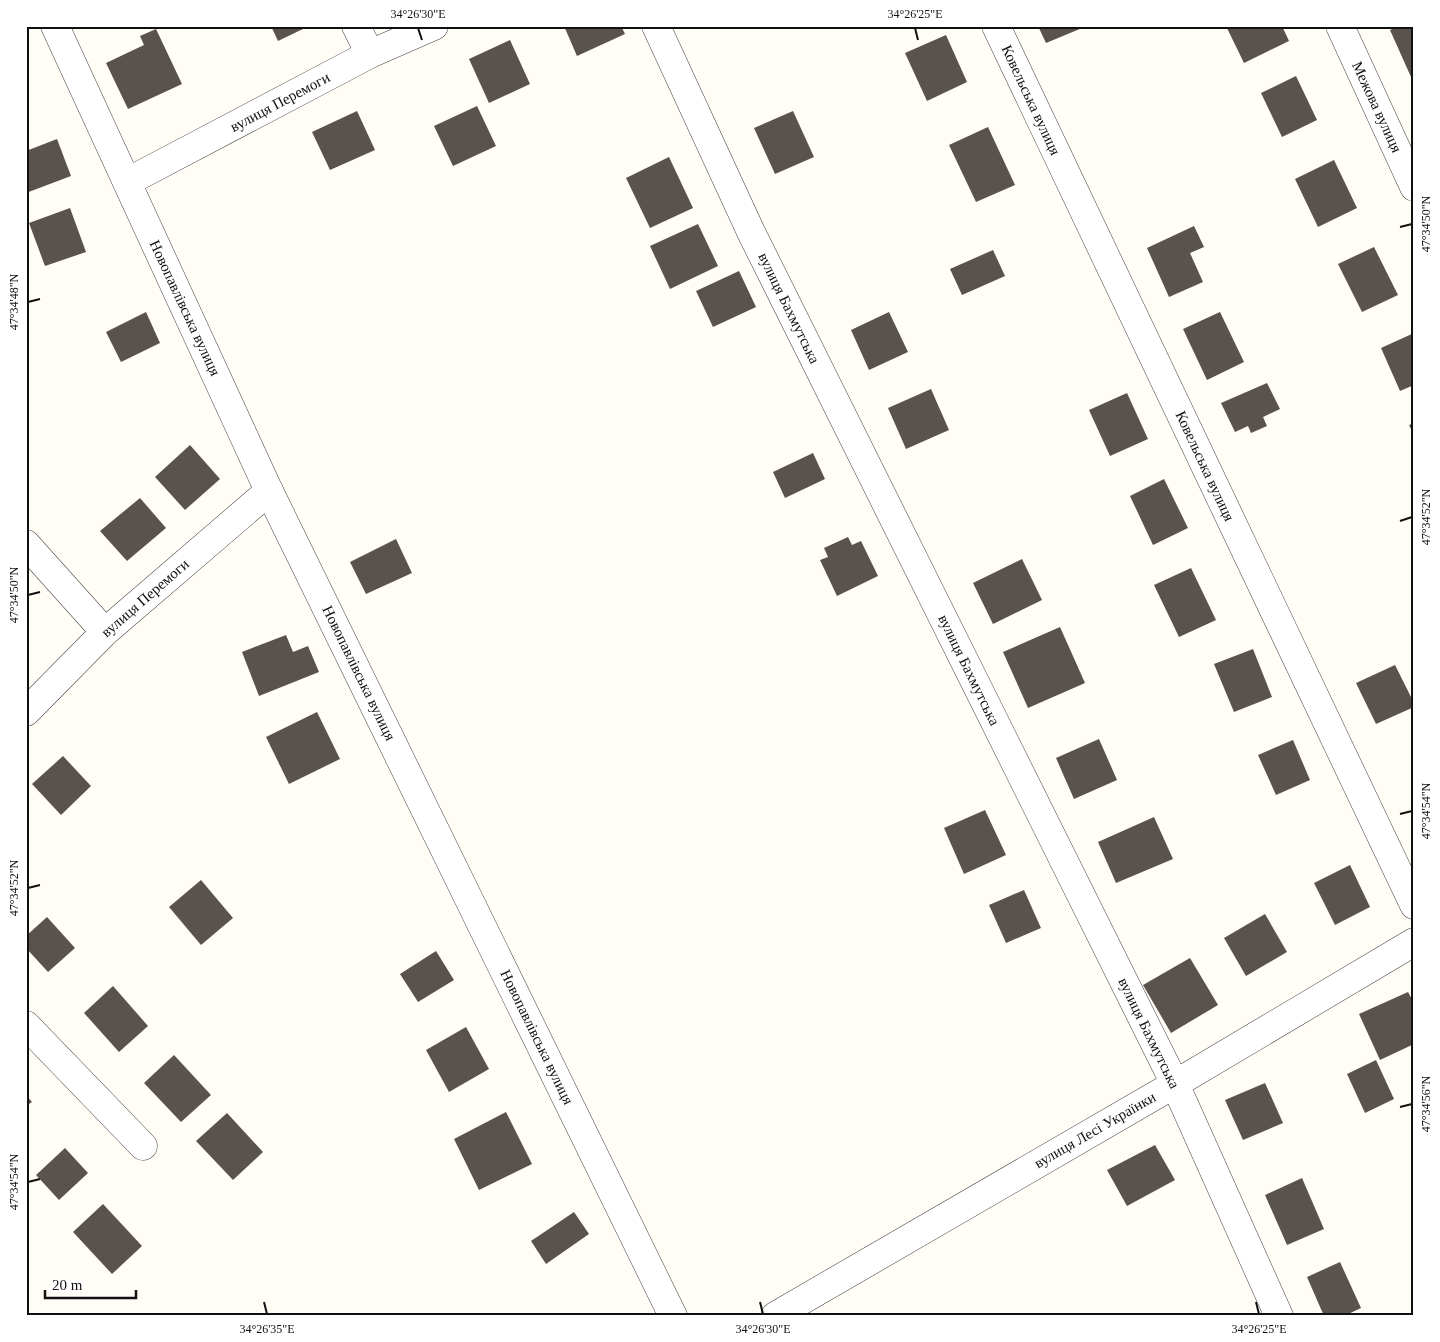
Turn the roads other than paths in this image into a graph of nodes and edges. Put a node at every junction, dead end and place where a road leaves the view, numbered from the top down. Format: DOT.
graph roads {
  1 [pos="55,26"];
  2 [pos="356,26"];
  3 [pos="434,26"];
  4 [pos="656,26"];
  5 [pos="996,26"];
  6 [pos="1340,26"];
  7 [pos="370,54"];
  8 [pos="127,182"];
  9 [pos="1414,187"];
  10 [pos="269,490"];
  11 [pos="26,544"];
  12 [pos="105,632"];
  13 [pos="26,712"];
  14 [pos="1414,905"];
  15 [pos="1414,942"];
  16 [pos="26,1025"];
  17 [pos="1175,1084"];
  18 [pos="143,1146"];
  19 [pos="673,1316"];
  20 [pos="775,1316"];
  21 [pos="1279,1316"];
  1 -- 8 [label="street, Новопавлівська вулиця"];
  2 -- 7 [label="street"];
  3 -- 7 [label="street, вулиця Перемоги"];
  4 -- 17 [label="street, вулиця Бахмутська"];
  5 -- 14 [label="street, Ковельська вулиця"];
  6 -- 9 [label="street, Межова вулиця"];
  7 -- 8 [label="street, вулиця Перемоги"];
  8 -- 10 [label="street, Новопавлівська вулиця"];
  10 -- 12 [label="street, вулиця Перемоги"];
  10 -- 19 [label="street, Новопавлівська вулиця"];
  11 -- 12 [label="street"];
  12 -- 13 [label="street, вулиця Перемоги"];
  15 -- 17 [label="street, вулиця Лесі Українки"];
  16 -- 18 [label="street"];
  17 -- 20 [label="street, вулиця Лесі Українки"];
  17 -- 21 [label="street, вулиця Бахмутська"];
}
